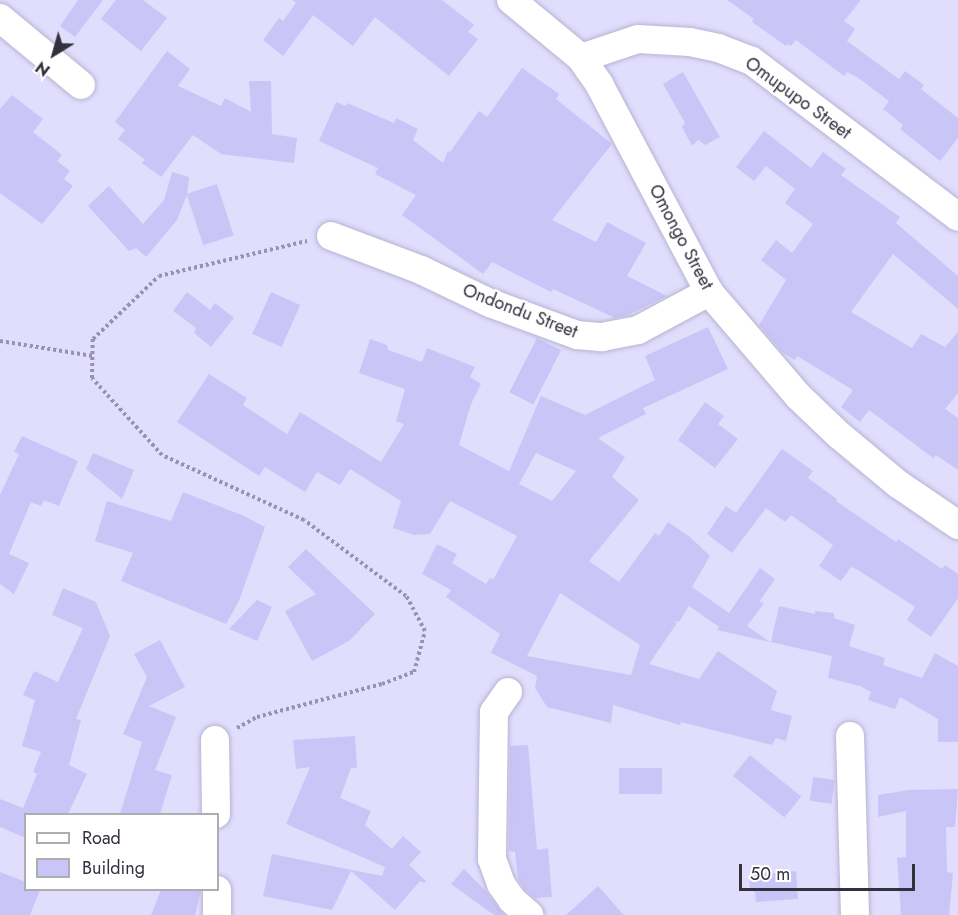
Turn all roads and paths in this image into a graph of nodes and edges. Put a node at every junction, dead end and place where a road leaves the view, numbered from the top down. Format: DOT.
graph roads {
  1 [pos="511,0"];
  2 [pos="0,18"];
  3 [pos="581,58"];
  4 [pos="81,85"];
  5 [pos="958,217"];
  6 [pos="331,236"];
  7 [pos="709,292"];
  8 [pos="0,341"];
  9 [pos="93,356"];
  10 [pos="958,525"];
  11 [pos="508,692"];
  12 [pos="850,736"];
  13 [pos="215,740"];
  14 [pos="216,813"];
  15 [pos="217,891"];
  16 [pos="218,915"];
  17 [pos="530,915"];
  18 [pos="855,915"];
  1 -- 3 [label="street, Omongo Street"];
  2 -- 4 [label="street"];
  3 -- 5 [label="street, Omupupo Street"];
  3 -- 7 [label="street, Omongo Street"];
  6 -- 7 [label="street, Ondondu Street"];
  6 -- 9 [label="path"];
  7 -- 10 [label="street, Omongo Street"];
  8 -- 9 [label="path"];
  9 -- 13 [label="path"];
  11 -- 17 [label="street"];
  12 -- 18 [label="street"];
  13 -- 14 [label="street"];
  15 -- 16 [label="street"];
}
